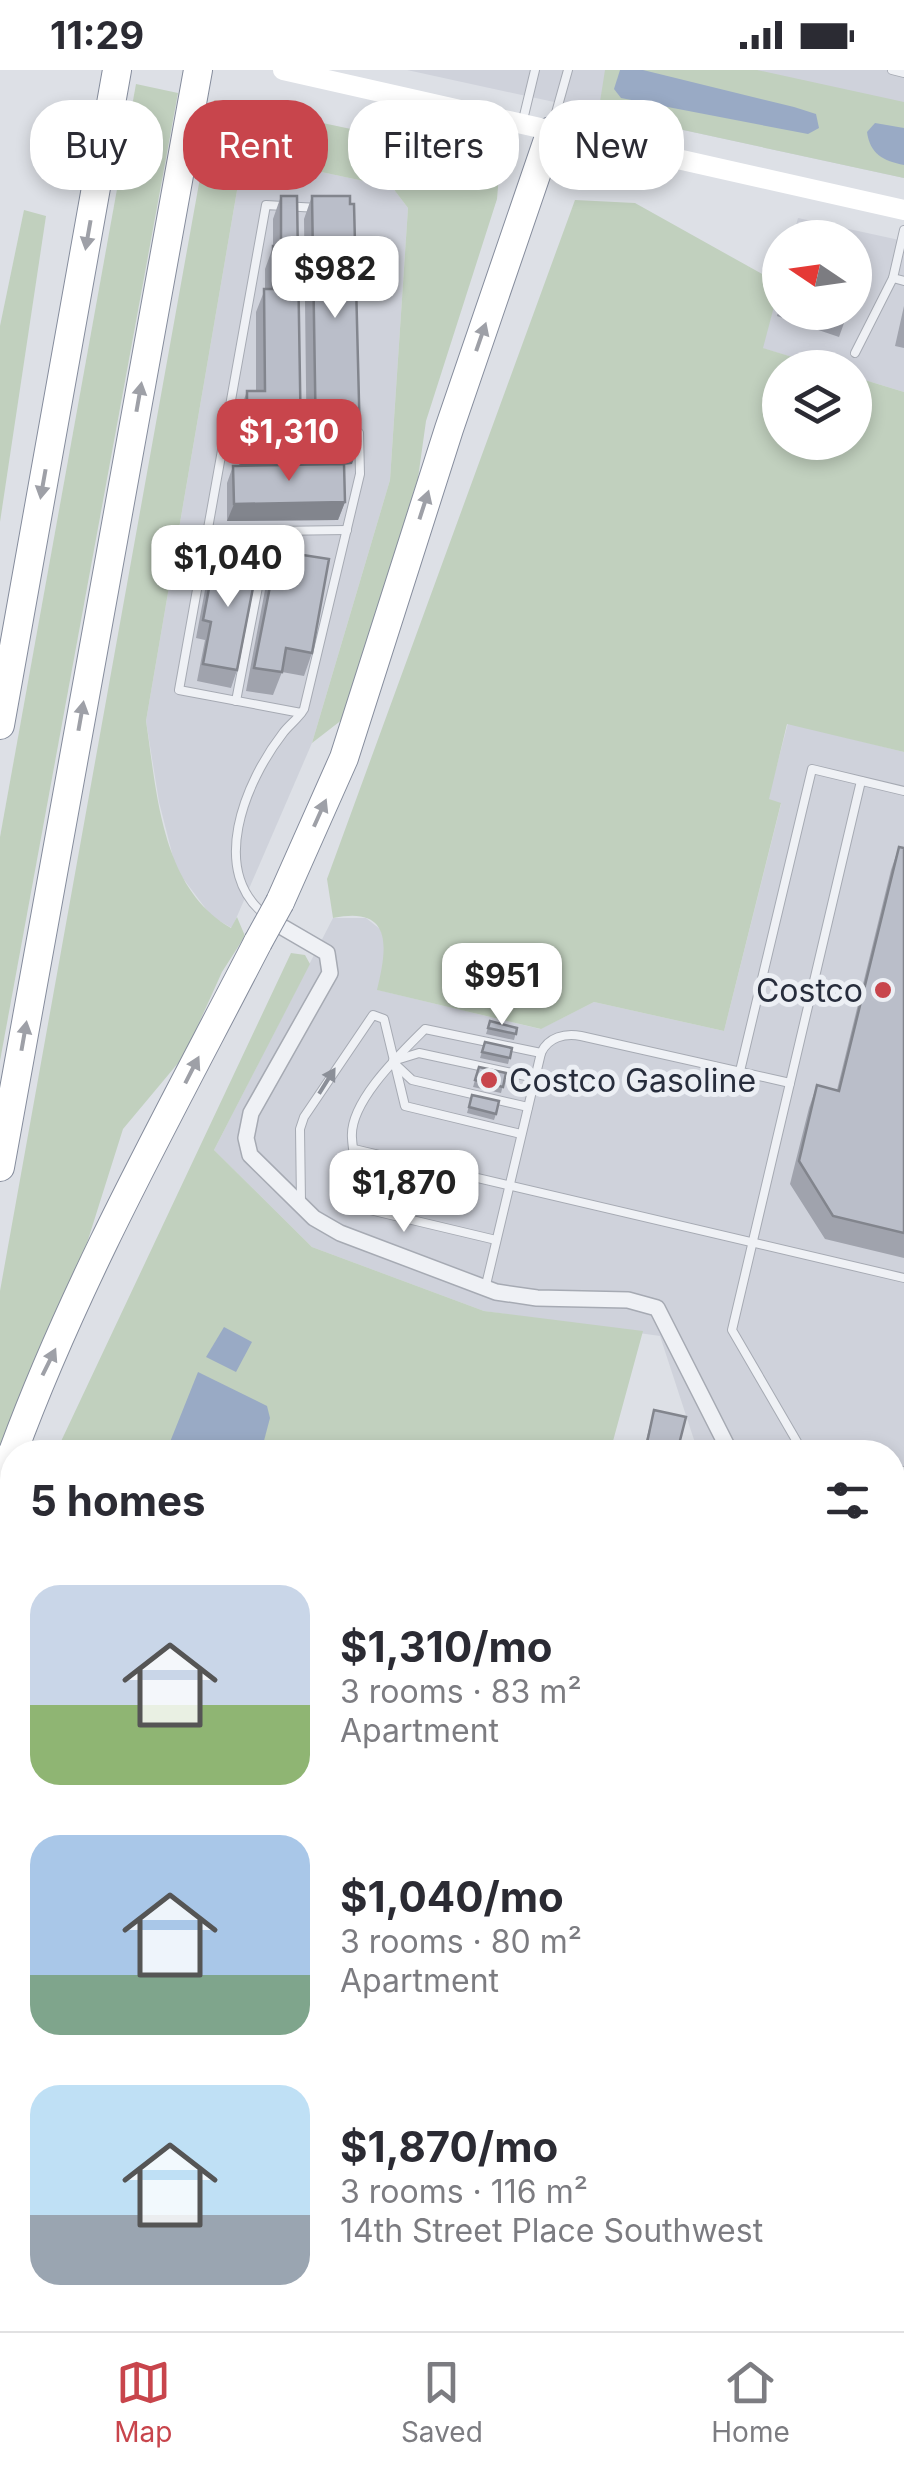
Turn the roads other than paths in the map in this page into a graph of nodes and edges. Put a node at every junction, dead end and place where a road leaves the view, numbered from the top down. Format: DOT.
graph roads {
  1 [pos="118,70"];
  2 [pos="198,70"];
  3 [pos="535,70"];
  4 [pos="568,70"];
  5 [pos="892,70"];
  6 [pos="287,71"];
  7 [pos="904,73"];
  8 [pos="560,100"];
  9 [pos="522,124"];
  10 [pos="539,128"];
  11 [pos="684,161"];
  12 [pos="539,166"];
  13 [pos="296,207"];
  14 [pos="334,209"];
  15 [pos="904,210"];
  16 [pos="297,226"];
  17 [pos="904,230"];
  18 [pos="893,278"];
  19 [pos="904,281"];
  20 [pos="857,350"];
  21 [pos="359,417"];
  22 [pos="300,436"];
  23 [pos="315,474"];
  24 [pos="346,474"];
  25 [pos="360,474"];
  26 [pos="284,475"];
  27 [pos="300,475"];
  28 [pos="218,476"];
  29 [pos="234,476"];
  30 [pos="347,530"];
  31 [pos="208,532"];
  32 [pos="339,564"];
  33 [pos="320,565"];
  34 [pos="202,566"];
  35 [pos="217,566"];
  36 [pos="247,566"];
  37 [pos="262,566"];
  38 [pos="281,566"];
  39 [pos="236,701"];
  40 [pos="301,713"];
  41 [pos="0,724"];
  42 [pos="861,781"];
  43 [pos="904,791"];
  44 [pos="282,915"];
  45 [pos="541,1053"];
  46 [pos="392,1061"];
  47 [pos="740,1071"];
  48 [pos="535,1078"];
  49 [pos="790,1083"];
  50 [pos="528,1107"];
  51 [pos="522,1134"];
  52 [pos="354,1149"];
  53 [pos="0,1167"];
  54 [pos="510,1185"];
  55 [pos="301,1206"];
  56 [pos="496,1240"];
  57 [pos="752,1242"];
  58 [pos="904,1278"];
  59 [pos="485,1289"];
  60 [pos="18,1440"];
  61 [pos="724,1440"];
  62 [pos="796,1440"];
  1 -- 41 [label="highway, one-way"];
  53 -- 2 [label="highway, one-way"];
  3 -- 9 [label="lane"];
  4 -- 8 [label="lane"];
  5 -- 7 [label="lane"];
  6 -- 9 [label="main road"];
  9 -- 10 [label="main road"];
  11 -- 15 [label="main road"];
  44 -- 12 [label="highway, one-way"];
  13 -- 14 [label="lane"];
  13 -- 16 [label="lane"];
  13 -- 28 [label="lane"];
  17 -- 18 [label="lane"];
  18 -- 19 [label="lane"];
  18 -- 20 [label="lane"];
  21 -- 25 [label="lane"];
  22 -- 27 [label="lane"];
  23 -- 27 [label="lane"];
  24 -- 25 [label="lane"];
  25 -- 30 [label="lane"];
  26 -- 27 [label="lane"];
  28 -- 29 [label="lane"];
  28 -- 31 [label="lane"];
  30 -- 31 [label="lane"];
  30 -- 32 [label="lane"];
  31 -- 34 [label="lane"];
  32 -- 33 [label="lane"];
  32 -- 40 [label="lane"];
  34 -- 35 [label="lane"];
  34 -- 39 [label="lane"];
  36 -- 37 [label="lane"];
  37 -- 38 [label="lane"];
  37 -- 39 [label="lane"];
  39 -- 40 [label="lane"];
  40 -- 44 [label="lane"];
  42 -- 43 [label="lane"];
  42 -- 47 [label="lane"];
  42 -- 49 [label="lane"];
  44 -- 55 [label="street"];
  60 -- 44 [label="highway, one-way, bridge"];
  45 -- 46 [label="lane"];
  45 -- 47 [label="lane"];
  45 -- 48 [label="lane"];
  46 -- 48 [label="lane"];
  46 -- 50 [label="lane"];
  46 -- 51 [label="lane"];
  46 -- 52 [label="lane"];
  55 -- 46 [label="lane, one-way"];
  47 -- 49 [label="lane"];
  48 -- 50 [label="lane"];
  49 -- 57 [label="lane"];
  50 -- 51 [label="lane"];
  51 -- 54 [label="lane"];
  52 -- 54 [label="lane"];
  52 -- 56 [label="lane"];
  54 -- 56 [label="lane"];
  54 -- 57 [label="lane"];
  55 -- 59 [label="street"];
  56 -- 59 [label="lane"];
  57 -- 58 [label="lane"];
  57 -- 62 [label="lane"];
  59 -- 61 [label="street"];
}
